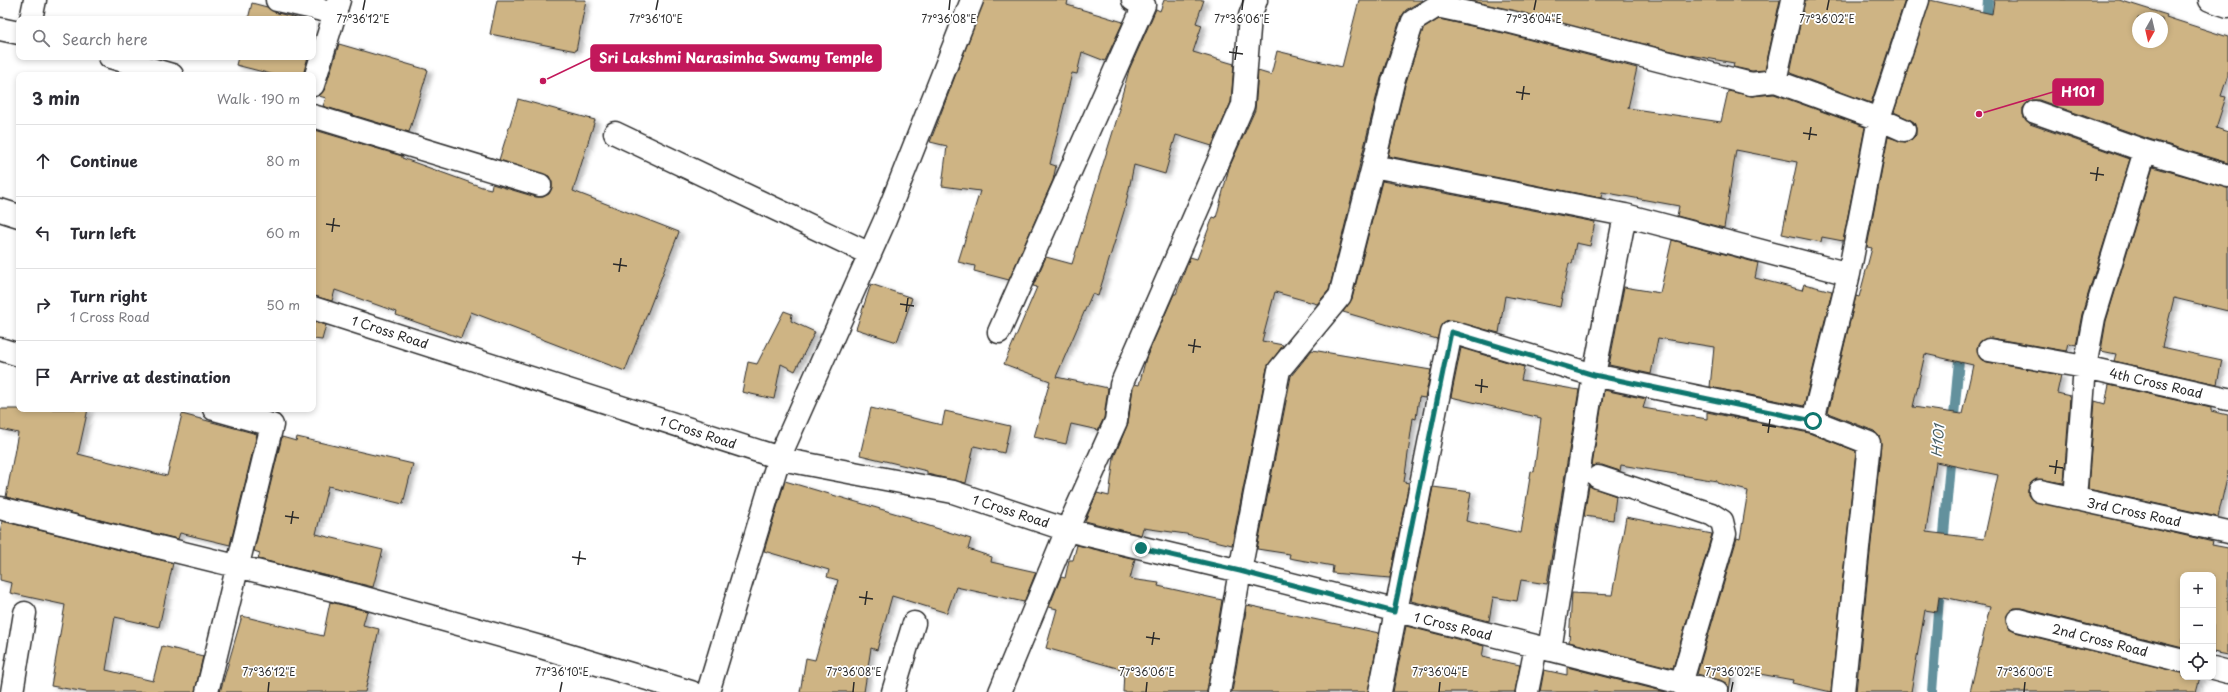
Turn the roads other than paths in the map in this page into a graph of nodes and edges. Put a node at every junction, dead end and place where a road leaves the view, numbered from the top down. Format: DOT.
graph roads {
  1 [pos="35,0"];
  2 [pos="278,0"];
  3 [pos="972,0"];
  4 [pos="1133,0"];
  5 [pos="1256,0"];
  6 [pos="1793,0"];
  7 [pos="1918,0"];
  8 [pos="2210,0"];
  9 [pos="2228,6"];
  10 [pos="337,7"];
  11 [pos="32,16"];
  12 [pos="0,29"];
  13 [pos="16,32"];
  14 [pos="120,60"];
  15 [pos="162,72"];
  16 [pos="316,75"];
  17 [pos="1775,81"];
  18 [pos="2035,112"];
  19 [pos="316,117"];
  20 [pos="1879,119"];
  21 [pos="1904,130"];
  22 [pos="614,133"];
  23 [pos="2145,151"];
  24 [pos="1373,166"];
  25 [pos="2228,176"];
  26 [pos="540,185"];
  27 [pos="0,210"];
  28 [pos="16,215"];
  29 [pos="1625,215"];
  30 [pos="870,254"];
  31 [pos="1849,274"];
  32 [pos="316,309"];
  33 [pos="999,332"];
  34 [pos="0,350"];
  35 [pos="1989,350"];
  36 [pos="16,354"];
  37 [pos="2085,367"];
  38 [pos="1594,375"];
  39 [pos="2227,396"];
  40 [pos="225,412"];
  41 [pos="1813,421"];
  42 [pos="779,458"];
  43 [pos="1598,476"];
  44 [pos="2040,491"];
  45 [pos="2075,499"];
  46 [pos="0,508"];
  47 [pos="1067,530"];
  48 [pos="2228,532"];
  49 [pos="239,566"];
  50 [pos="1240,571"];
  51 [pos="1394,612"];
  52 [pos="25,613"];
  53 [pos="2018,620"];
  54 [pos="914,623"];
  55 [pos="1543,648"];
  56 [pos="2180,660"];
  57 [pos="2216,669"];
  58 [pos="2228,672"];
  59 [pos="1690,688"];
  60 [pos="12,692"];
  61 [pos="207,692"];
  62 [pos="691,692"];
  63 [pos="708,692"];
  64 [pos="893,692"];
  65 [pos="1000,692"];
  66 [pos="1219,692"];
  67 [pos="1380,692"];
  68 [pos="1527,692"];
  69 [pos="1717,692"];
  70 [pos="1843,692"];
  1 -- 11 [label="street"];
  2 -- 10 [label="street"];
  3 -- 30 [label="street"];
  4 -- 33 [label="street"];
  5 -- 47 [label="street"];
  6 -- 17 [label="street"];
  7 -- 20 [label="street"];
  8 -- 9 [label="street"];
  10 -- 16 [label="street"];
  12 -- 13 [label="street"];
  14 -- 15 [label="street"];
  17 -- 20 [label="street"];
  17 -- 24 [label="street"];
  18 -- 23 [label="street"];
  19 -- 26 [label="street"];
  20 -- 21 [label="street"];
  20 -- 31 [label="street"];
  22 -- 30 [label="street"];
  23 -- 25 [label="street"];
  23 -- 37 [label="street"];
  24 -- 29 [label="street"];
  24 -- 50 [label="street"];
  27 -- 28 [label="street"];
  29 -- 31 [label="street"];
  29 -- 38 [label="street"];
  30 -- 42 [label="street"];
  31 -- 41 [label="street"];
  32 -- 42 [label="street, 1 Cross Road"];
  34 -- 36 [label="street"];
  35 -- 37 [label="street, 4th Cross Road"];
  37 -- 39 [label="street, 4th Cross Road"];
  37 -- 45 [label="street"];
  38 -- 41 [label="street"];
  38 -- 51 [label="street"];
  38 -- 55 [label="street"];
  40 -- 49 [label="street"];
  41 -- 70 [label="street"];
  42 -- 47 [label="street, 1 Cross Road"];
  42 -- 63 [label="street"];
  43 -- 59 [label="street"];
  44 -- 45 [label="street, 3rd Cross Road"];
  45 -- 48 [label="street, 3rd Cross Road"];
  46 -- 49 [label="street"];
  47 -- 50 [label="street, 1 Cross Road"];
  47 -- 65 [label="street"];
  49 -- 61 [label="street"];
  49 -- 62 [label="street"];
  50 -- 51 [label="street, 1 Cross Road"];
  50 -- 66 [label="street"];
  51 -- 55 [label="street, 1 Cross Road"];
  51 -- 67 [label="street"];
  52 -- 60 [label="street"];
  53 -- 56 [label="street, 2nd Cross Road"];
  54 -- 64 [label="street"];
  55 -- 59 [label="street, 1 Cross Road"];
  55 -- 68 [label="street"];
  57 -- 58 [label="street"];
  59 -- 69 [label="street, 1 Cross Road"];
}
